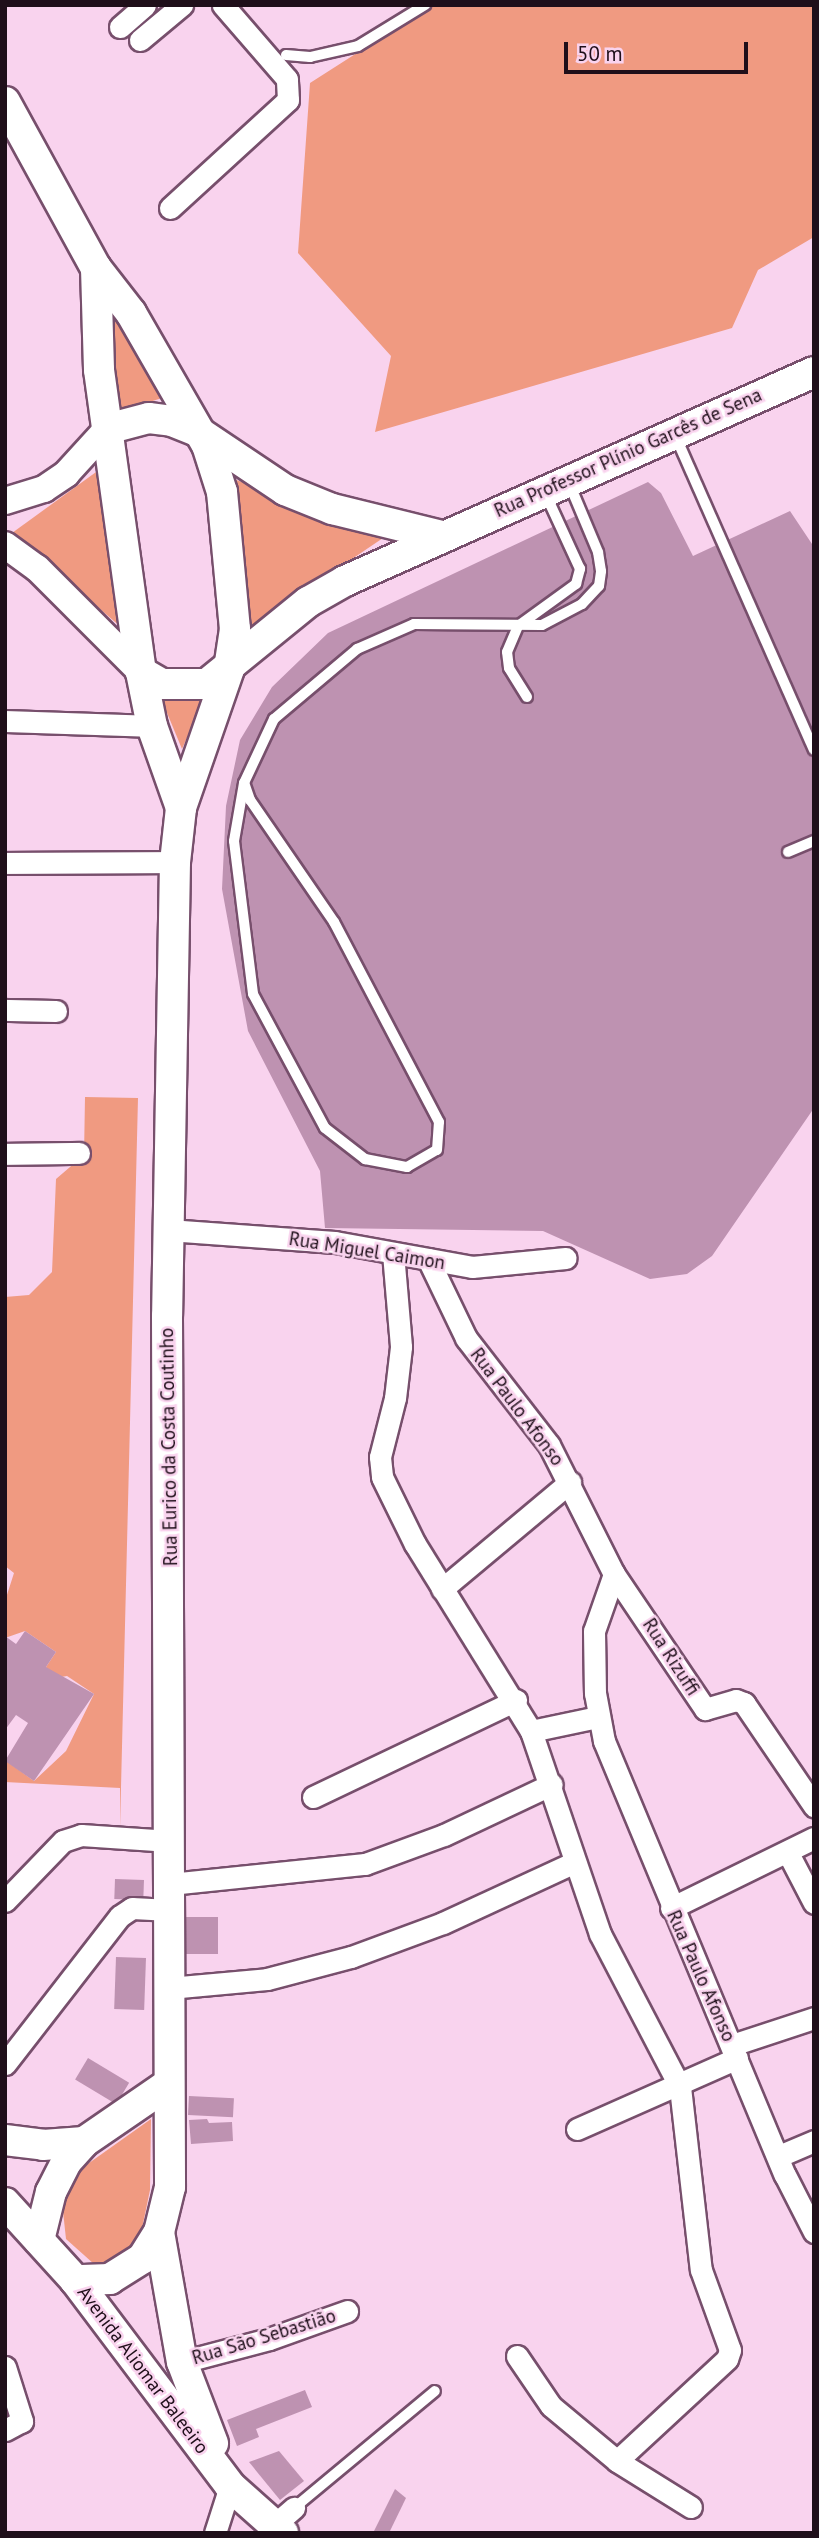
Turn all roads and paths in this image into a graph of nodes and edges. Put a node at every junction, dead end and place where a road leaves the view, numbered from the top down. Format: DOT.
graph roads {
  1 [pos="145,5"];
  2 [pos="182,5"];
  3 [pos="223,5"];
  4 [pos="425,5"];
  5 [pos="120,27"];
  6 [pos="140,40"];
  7 [pos="286,55"];
  8 [pos="5,102"];
  9 [pos="170,208"];
  10 [pos="96,268"];
  11 [pos="814,372"];
  12 [pos="107,429"];
  13 [pos="197,431"];
  14 [pos="674,432"];
  15 [pos="556,485"];
  16 [pos="5,501"];
  17 [pos="442,536"];
  18 [pos="5,545"];
  19 [pos="518,626"];
  20 [pos="229,669"];
  21 [pos="141,672"];
  22 [pos="527,697"];
  23 [pos="5,721"];
  24 [pos="152,726"];
  25 [pos="814,750"];
  26 [pos="244,783"];
  27 [pos="181,808"];
  28 [pos="814,841"];
  29 [pos="788,852"];
  30 [pos="175,862"];
  31 [pos="5,863"];
  32 [pos="5,1010"];
  33 [pos="56,1011"];
  34 [pos="79,1153"];
  35 [pos="5,1154"];
  36 [pos="168,1230"];
  37 [pos="393,1253"];
  38 [pos="566,1258"];
  39 [pos="428,1259"];
  40 [pos="570,1482"];
  41 [pos="614,1574"];
  42 [pos="442,1589"];
  43 [pos="516,1700"];
  44 [pos="598,1717"];
  45 [pos="531,1731"];
  46 [pos="552,1784"];
  47 [pos="313,1797"];
  48 [pos="814,1806"];
  49 [pos="814,1838"];
  50 [pos="170,1841"];
  51 [pos="788,1853"];
  52 [pos="575,1862"];
  53 [pos="170,1897"];
  54 [pos="5,1900"];
  55 [pos="814,1903"];
  56 [pos="671,1908"];
  57 [pos="169,1988"];
  58 [pos="814,2018"];
  59 [pos="734,2052"];
  60 [pos="5,2064"];
  61 [pos="167,2085"];
  62 [pos="680,2087"];
  63 [pos="577,2129"];
  64 [pos="5,2140"];
  65 [pos="814,2141"];
  66 [pos="84,2142"];
  67 [pos="779,2156"];
  68 [pos="5,2203"];
  69 [pos="159,2232"];
  70 [pos="814,2232"];
  71 [pos="38,2240"];
  72 [pos="75,2280"];
  73 [pos="346,2311"];
  74 [pos="517,2356"];
  75 [pos="182,2362"];
  76 [pos="5,2367"];
  77 [pos="435,2391"];
  78 [pos="5,2430"];
  79 [pos="617,2461"];
  80 [pos="230,2486"];
  81 [pos="691,2507"];
  82 [pos="284,2522"];
  83 [pos="215,2533"];
  1 -- 5 [label="street"];
  2 -- 6 [label="street"];
  3 -- 9 [label="street"];
  4 -- 7 [label="lane"];
  8 -- 10 [label="main road"];
  10 -- 12 [label="main road"];
  10 -- 13 [label="main road"];
  11 -- 14 [label="main road, Rua Professor Plínio Garcês de Sena"];
  12 -- 13 [label="main road"];
  12 -- 16 [label="street"];
  12 -- 21 [label="main road"];
  13 -- 17 [label="main road"];
  13 -- 20 [label="main road"];
  14 -- 15 [label="main road, Rua Professor Plínio Garcês de Sena"];
  14 -- 25 [label="lane"];
  15 -- 17 [label="main road, Rua Professor Plínio Garcês de Sena"];
  15 -- 19 [label="lane"];
  15 -- 19 [label="lane"];
  17 -- 20 [label="main road, Rua Professor Plínio Garcês de Sena"];
  18 -- 21 [label="street"];
  19 -- 22 [label="lane"];
  19 -- 26 [label="lane"];
  20 -- 21 [label="main road, Rua Professor Plínio Garcês de Sena"];
  20 -- 27 [label="main road, Rua Eurico da Costa Coutinho"];
  21 -- 24 [label="main road, Rua Eurico da Costa Coutinho"];
  23 -- 24 [label="street"];
  24 -- 27 [label="main road, Rua Eurico da Costa Coutinho"];
  26 -- 26 [label="lane"];
  27 -- 30 [label="main road, Rua Eurico da Costa Coutinho"];
  28 -- 29 [label="lane"];
  30 -- 31 [label="street"];
  30 -- 36 [label="main road, Rua Eurico da Costa Coutinho"];
  32 -- 33 [label="street"];
  34 -- 35 [label="street"];
  36 -- 37 [label="street, Rua Miguel Caimon"];
  36 -- 50 [label="main road, Rua Eurico da Costa Coutinho"];
  37 -- 39 [label="street, Rua Miguel Caimon"];
  37 -- 42 [label="street"];
  38 -- 39 [label="street, Rua Miguel Caimon"];
  39 -- 40 [label="street, Rua Paulo Afonso"];
  40 -- 41 [label="street, Rua Paulo Afonso"];
  40 -- 42 [label="street"];
  41 -- 44 [label="street, Rua Paulo Afonso"];
  41 -- 48 [label="street, Rua Rizuffi"];
  42 -- 43 [label="street"];
  43 -- 45 [label="street"];
  43 -- 47 [label="street"];
  44 -- 45 [label="street"];
  44 -- 56 [label="street, Rua Paulo Afonso"];
  45 -- 46 [label="street"];
  46 -- 52 [label="street"];
  46 -- 53 [label="street"];
  49 -- 51 [label="street"];
  50 -- 53 [label="main road, Rua Eurico da Costa Coutinho"];
  50 -- 54 [label="street"];
  51 -- 55 [label="street"];
  51 -- 56 [label="street"];
  52 -- 57 [label="street"];
  52 -- 62 [label="street"];
  53 -- 57 [label="main road, Rua Eurico da Costa Coutinho"];
  53 -- 60 [label="street"];
  56 -- 59 [label="street, Rua Paulo Afonso"];
  57 -- 61 [label="main road, Rua Eurico da Costa Coutinho"];
  58 -- 59 [label="street"];
  59 -- 62 [label="street"];
  59 -- 67 [label="street, Rua Paulo Afonso"];
  61 -- 66 [label="main road"];
  61 -- 69 [label="main road, Rua Eurico da Costa Coutinho"];
  62 -- 63 [label="street"];
  62 -- 79 [label="street"];
  64 -- 66 [label="main road"];
  65 -- 67 [label="street"];
  66 -- 71 [label="main road"];
  67 -- 70 [label="street, Rua Paulo Afonso"];
  68 -- 71 [label="main road, Avenida Aliomar Baleeiro"];
  69 -- 72 [label="main road, Rua Eurico da Costa Coutinho"];
  69 -- 75 [label="main road"];
  71 -- 72 [label="main road, Avenida Aliomar Baleeiro"];
  72 -- 80 [label="main road, Avenida Aliomar Baleeiro"];
  73 -- 75 [label="street, Rua São Sebastião"];
  74 -- 79 [label="street"];
  75 -- 80 [label="main road"];
  76 -- 78 [label="street"];
  77 -- 82 [label="lane"];
  79 -- 81 [label="street"];
  80 -- 82 [label="main road, Avenida Aliomar Baleeiro"];
  80 -- 83 [label="street"];
}
